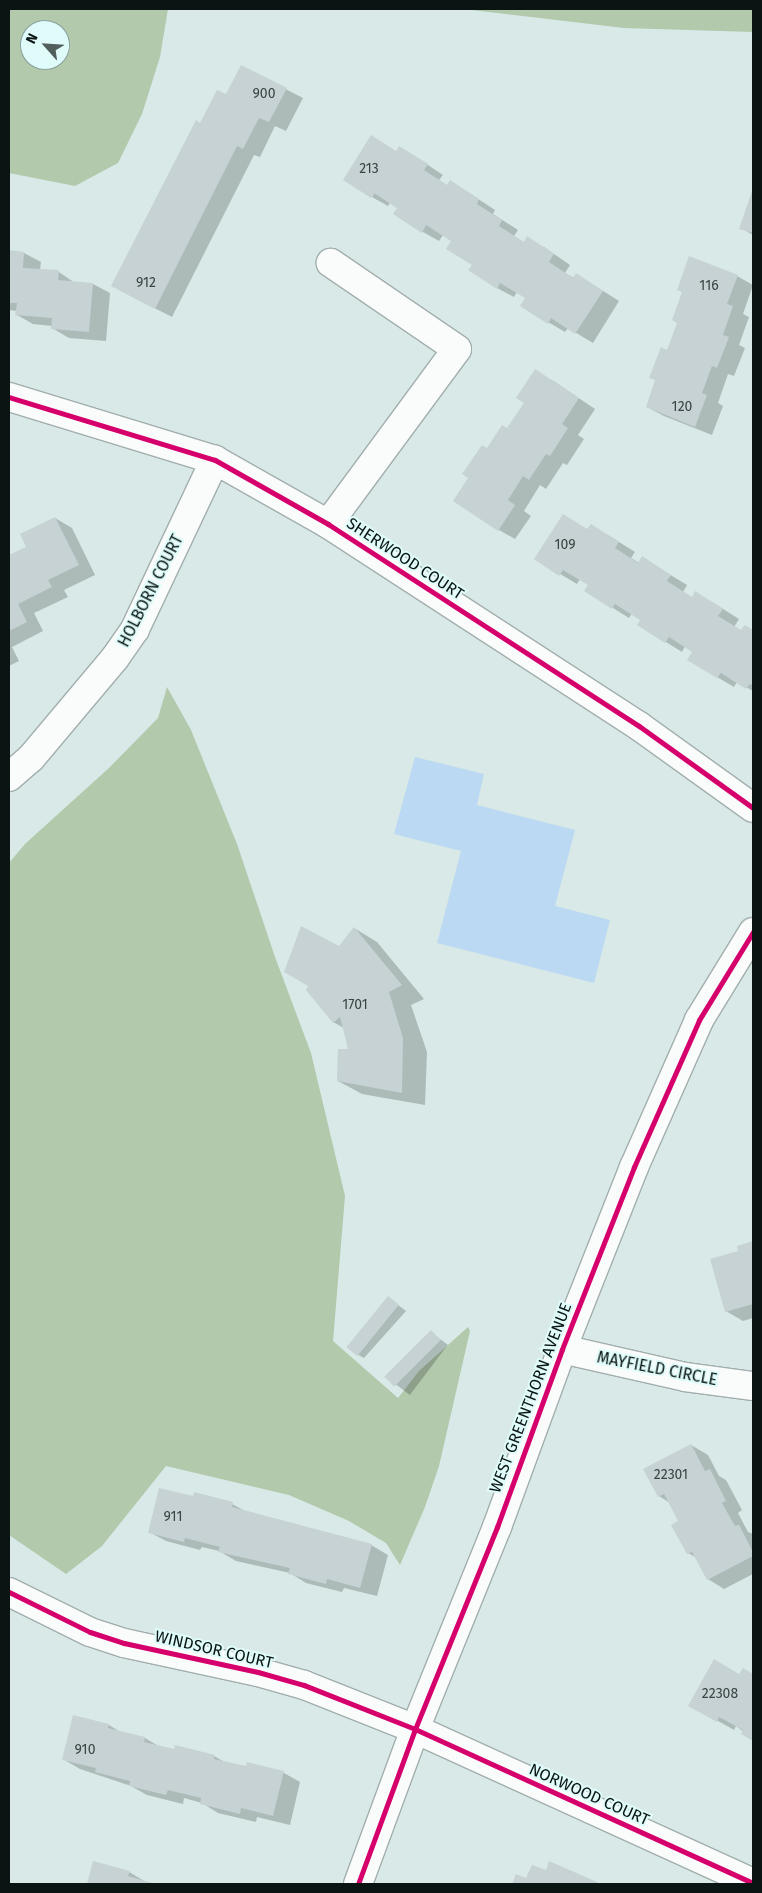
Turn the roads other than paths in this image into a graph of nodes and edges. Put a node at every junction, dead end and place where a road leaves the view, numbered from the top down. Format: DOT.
graph roads {
  1 [pos="330,263"];
  2 [pos="9,397"];
  3 [pos="215,460"];
  4 [pos="328,524"];
  5 [pos="9,777"];
  6 [pos="753,808"];
  7 [pos="753,932"];
  8 [pos="562,1349"];
  9 [pos="753,1386"];
  10 [pos="9,1592"];
  11 [pos="415,1729"];
  12 [pos="753,1883"];
  13 [pos="358,1884"];
  1 -- 4 [label="street, SHERWOOD COURT"];
  2 -- 3 [label="street, SHERWOOD COURT"];
  3 -- 4 [label="street, SHERWOOD COURT"];
  3 -- 5 [label="street, HOLBORN COURT"];
  4 -- 6 [label="street, SHERWOOD COURT"];
  7 -- 8 [label="street, WEST GREENTHORN AVENUE"];
  8 -- 9 [label="street, MAYFIELD CIRCLE"];
  8 -- 11 [label="street, WEST GREENTHORN AVENUE"];
  10 -- 11 [label="street, WINDSOR COURT"];
  11 -- 12 [label="street, NORWOOD COURT"];
  11 -- 13 [label="street, WEST GREENTHORN AVENUE"];
}
